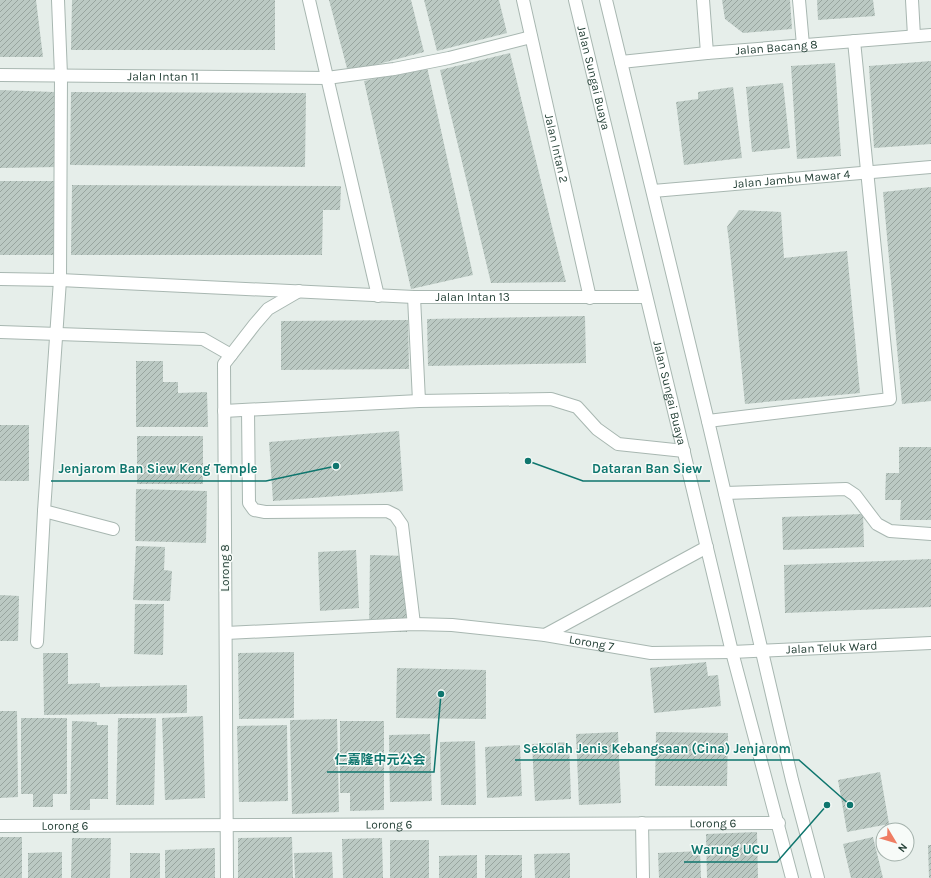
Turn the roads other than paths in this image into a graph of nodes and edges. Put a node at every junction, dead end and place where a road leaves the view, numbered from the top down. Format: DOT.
graph roads {
  1 [pos="58,0"];
  2 [pos="309,0"];
  3 [pos="523,0"];
  4 [pos="575,0"];
  5 [pos="606,0"];
  6 [pos="703,0"];
  7 [pos="798,0"];
  8 [pos="912,0"];
  9 [pos="931,35"];
  10 [pos="914,36"];
  11 [pos="531,37"];
  12 [pos="854,41"];
  13 [pos="803,45"];
  14 [pos="708,53"];
  15 [pos="621,62"];
  16 [pos="61,74"];
  17 [pos="0,75"];
  18 [pos="327,78"];
  19 [pos="931,167"];
  20 [pos="867,173"];
  21 [pos="653,191"];
  22 [pos="0,279"];
  23 [pos="60,280"];
  24 [pos="299,291"];
  25 [pos="378,296"];
  26 [pos="414,297"];
  27 [pos="646,297"];
  28 [pos="590,298"];
  29 [pos="0,332"];
  30 [pos="56,334"];
  31 [pos="231,355"];
  32 [pos="419,401"];
  33 [pos="248,410"];
  34 [pos="224,411"];
  35 [pos="708,421"];
  36 [pos="684,451"];
  37 [pos="725,494"];
  38 [pos="44,511"];
  39 [pos="113,529"];
  40 [pos="931,534"];
  41 [pos="707,547"];
  42 [pos="414,624"];
  43 [pos="226,633"];
  44 [pos="545,635"];
  45 [pos="37,642"];
  46 [pos="931,644"];
  47 [pos="762,651"];
  48 [pos="732,652"];
  49 [pos="642,823"];
  50 [pos="779,823"];
  51 [pos="227,825"];
  52 [pos="0,826"];
  53 [pos="227,878"];
  54 [pos="643,878"];
  55 [pos="792,878"];
  56 [pos="818,878"];
  1 -- 16 [label="street"];
  2 -- 18 [label="street"];
  3 -- 11 [label="street, Jalan Intan 2"];
  4 -- 27 [label="street, Jalan Sungai Buaya"];
  5 -- 15 [label="street"];
  6 -- 14 [label="street"];
  7 -- 13 [label="street"];
  8 -- 10 [label="street"];
  9 -- 10 [label="street, Jalan Bacang 8"];
  10 -- 12 [label="street, Jalan Bacang 8"];
  11 -- 18 [label="street, Jalan Intan 11"];
  11 -- 28 [label="street, Jalan Intan 2"];
  12 -- 13 [label="street, Jalan Bacang 8"];
  12 -- 20 [label="street"];
  13 -- 14 [label="street, Jalan Bacang 8"];
  14 -- 15 [label="street, Jalan Bacang 8"];
  15 -- 21 [label="street"];
  16 -- 17 [label="street, Jalan Intan 11"];
  16 -- 18 [label="street, Jalan Intan 11"];
  16 -- 23 [label="street"];
  18 -- 25 [label="street"];
  19 -- 20 [label="street, Jalan Jambu Mawar 4"];
  20 -- 21 [label="street, Jalan Jambu Mawar 4"];
  20 -- 35 [label="street"];
  21 -- 35 [label="street"];
  22 -- 23 [label="street, Jalan Intan 13"];
  23 -- 24 [label="street, Jalan Intan 13"];
  23 -- 30 [label="street"];
  24 -- 25 [label="street, Jalan Intan 13"];
  24 -- 31 [label="street, Lorong 8"];
  25 -- 26 [label="street, Jalan Intan 13"];
  26 -- 28 [label="street, Jalan Intan 13"];
  26 -- 32 [label="street"];
  27 -- 28 [label="street, Jalan Intan 13"];
  27 -- 36 [label="street, Jalan Sungai Buaya"];
  29 -- 30 [label="street"];
  30 -- 31 [label="street"];
  30 -- 38 [label="street"];
  31 -- 34 [label="street, Lorong 8"];
  32 -- 33 [label="street"];
  32 -- 36 [label="street"];
  33 -- 34 [label="street"];
  33 -- 42 [label="street"];
  34 -- 43 [label="street, Lorong 8"];
  35 -- 37 [label="street"];
  36 -- 41 [label="street, Jalan Sungai Buaya"];
  37 -- 40 [label="street"];
  37 -- 47 [label="street"];
  38 -- 39 [label="street"];
  38 -- 45 [label="street"];
  41 -- 44 [label="street"];
  41 -- 48 [label="street, Jalan Sungai Buaya"];
  42 -- 43 [label="street, Lorong 7"];
  42 -- 44 [label="street, Lorong 7"];
  43 -- 51 [label="street, Lorong 8"];
  44 -- 48 [label="street, Lorong 7"];
  46 -- 47 [label="street, Jalan Teluk Ward"];
  47 -- 48 [label="street, Jalan Teluk Ward"];
  47 -- 56 [label="street"];
  48 -- 50 [label="street, Jalan Sungai Buaya"];
  49 -- 50 [label="street, Lorong 6"];
  49 -- 51 [label="street, Lorong 6"];
  49 -- 54 [label="street"];
  50 -- 55 [label="street, Jalan Sungai Buaya"];
  51 -- 52 [label="street, Lorong 6"];
  51 -- 53 [label="street, Lorong 8"];
}
